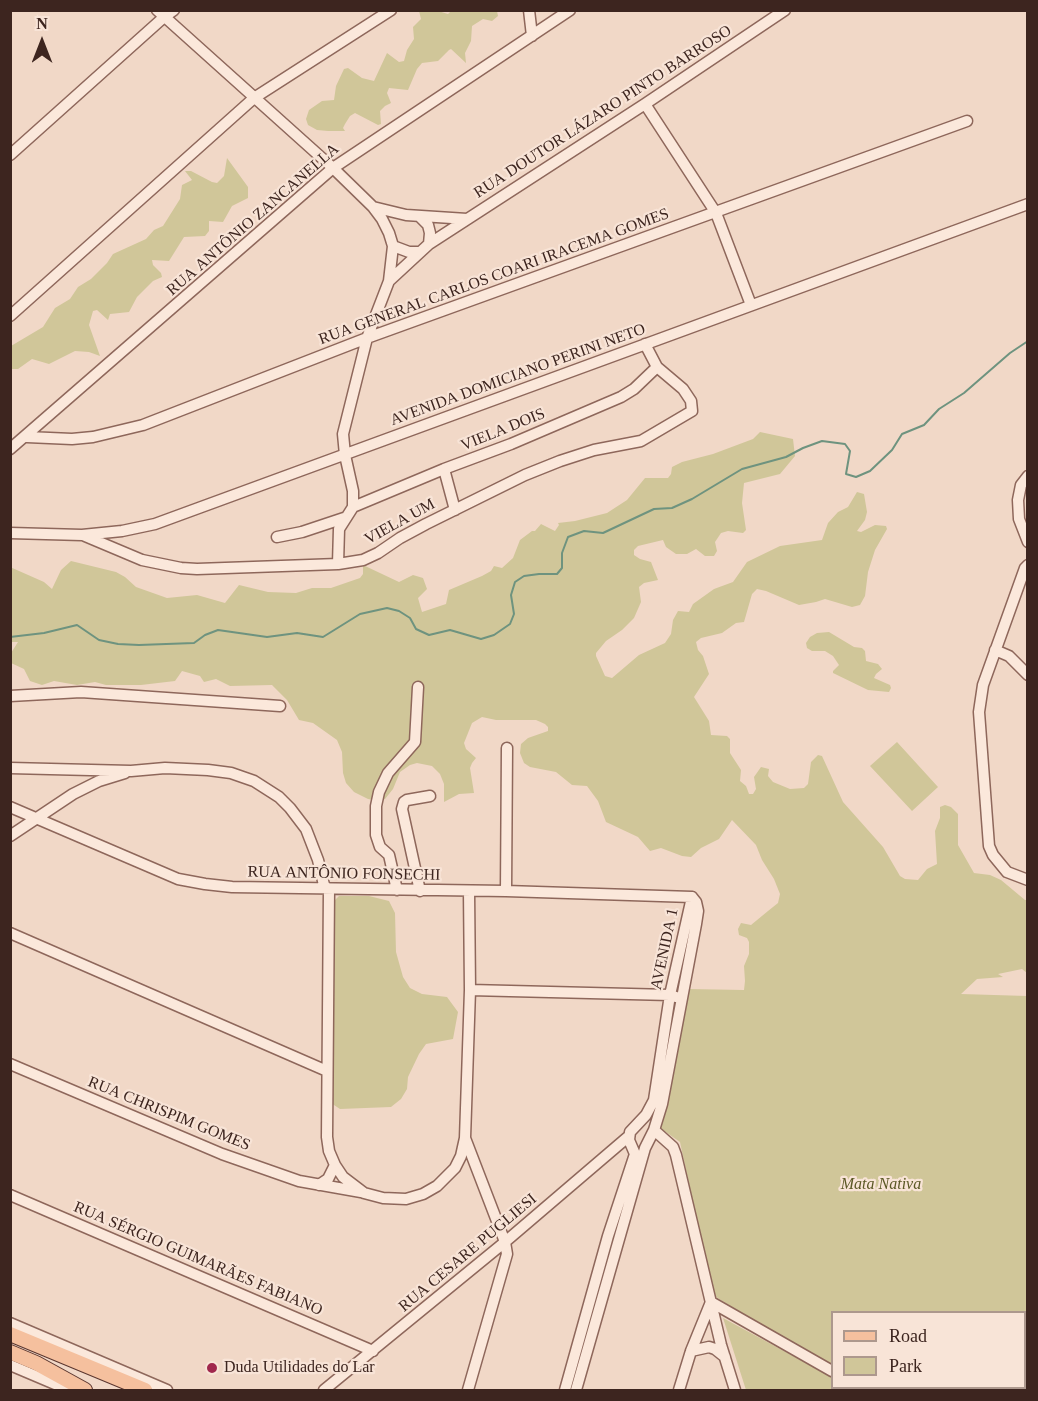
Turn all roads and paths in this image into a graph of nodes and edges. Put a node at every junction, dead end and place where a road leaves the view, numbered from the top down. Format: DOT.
graph roads {
  1 [pos="174,10"];
  2 [pos="391,10"];
  3 [pos="529,10"];
  4 [pos="570,10"];
  5 [pos="785,10"];
  6 [pos="160,14"];
  7 [pos="532,36"];
  8 [pos="254,98"];
  9 [pos="645,104"];
  10 [pos="968,121"];
  11 [pos="10,155"];
  12 [pos="333,168"];
  13 [pos="1028,204"];
  14 [pos="373,207"];
  15 [pos="716,213"];
  16 [pos="406,215"];
  17 [pos="420,217"];
  18 [pos="468,219"];
  19 [pos="389,233"];
  20 [pos="429,243"];
  21 [pos="393,246"];
  22 [pos="418,252"];
  23 [pos="389,281"];
  24 [pos="751,305"];
  25 [pos="10,316"];
  26 [pos="367,338"];
  27 [pos="645,344"];
  28 [pos="657,367"];
  29 [pos="49,418"];
  30 [pos="27,436"];
  31 [pos="59,438"];
  32 [pos="10,449"];
  33 [pos="345,455"];
  34 [pos="444,469"];
  35 [pos="1028,476"];
  36 [pos="353,507"];
  37 [pos="455,510"];
  38 [pos="344,519"];
  39 [pos="10,533"];
  40 [pos="82,535"];
  41 [pos="277,537"];
  42 [pos="1028,542"];
  43 [pos="338,564"];
  44 [pos="1028,565"];
  45 [pos="995,650"];
  46 [pos="1028,675"];
  47 [pos="418,687"];
  48 [pos="10,696"];
  49 [pos="280,706"];
  50 [pos="507,748"];
  51 [pos="10,768"];
  52 [pos="131,771"];
  53 [pos="430,796"];
  54 [pos="10,807"];
  55 [pos="35,818"];
  56 [pos="10,836"];
  57 [pos="1028,880"];
  58 [pos="329,890"];
  59 [pos="397,890"];
  60 [pos="420,891"];
  61 [pos="469,891"];
  62 [pos="506,891"];
  63 [pos="692,897"];
  64 [pos="10,933"];
  65 [pos="470,990"];
  66 [pos="670,995"];
  67 [pos="682,999"];
  68 [pos="10,1064"];
  69 [pos="327,1071"];
  70 [pos="654,1130"];
  71 [pos="465,1138"];
  72 [pos="630,1140"];
  73 [pos="647,1143"];
  74 [pos="335,1165"];
  75 [pos="454,1168"];
  76 [pos="480,1172"];
  77 [pos="320,1185"];
  78 [pos="364,1193"];
  79 [pos="10,1195"];
  80 [pos="505,1242"];
  81 [pos="711,1302"];
  82 [pos="10,1323"];
  83 [pos="10,1334"];
  84 [pos="373,1350"];
  85 [pos="690,1351"];
  86 [pos="10,1352"];
  87 [pos="725,1358"];
  88 [pos="10,1365"];
  89 [pos="831,1370"];
  90 [pos="69,1390"];
  91 [pos="85,1390"];
  92 [pos="145,1390"];
  93 [pos="167,1390"];
  94 [pos="324,1390"];
  95 [pos="468,1390"];
  96 [pos="565,1390"];
  97 [pos="576,1390"];
  98 [pos="679,1390"];
  99 [pos="735,1390"];
  1 -- 6 [label="street"];
  2 -- 8 [label="street"];
  3 -- 7 [label="street"];
  4 -- 7 [label="street, RUA ANTÔNIO ZANCANELLA"];
  5 -- 9 [label="street, RUA DOUTOR LÁZARO PINTO BARROSO"];
  6 -- 8 [label="street, RUA DOUTOR LÁZARO PINTO BARROSO"];
  6 -- 11 [label="street"];
  7 -- 12 [label="street, RUA ANTÔNIO ZANCANELLA"];
  8 -- 12 [label="street, RUA DOUTOR LÁZARO PINTO BARROSO"];
  8 -- 25 [label="street"];
  9 -- 15 [label="street"];
  9 -- 18 [label="street, RUA DOUTOR LÁZARO PINTO BARROSO"];
  10 -- 15 [label="street, RUA GENERAL CARLOS COARI IRACEMA GOMES"];
  12 -- 14 [label="street, RUA DOUTOR LÁZARO PINTO BARROSO"];
  12 -- 29 [label="street, RUA ANTÔNIO ZANCANELLA"];
  13 -- 24 [label="street, AVENIDA DOMICIANO PERINI NETO"];
  14 -- 16 [label="street, RUA DOUTOR LÁZARO PINTO BARROSO"];
  14 -- 19 [label="street, RUA DOUTOR LÁZARO PINTO BARROSO"];
  15 -- 24 [label="street"];
  15 -- 26 [label="street, RUA GENERAL CARLOS COARI IRACEMA GOMES"];
  16 -- 17 [label="street, RUA DOUTOR LÁZARO PINTO BARROSO"];
  16 -- 19 [label="street"];
  17 -- 18 [label="street, RUA DOUTOR LÁZARO PINTO BARROSO"];
  17 -- 20 [label="street"];
  18 -- 20 [label="street, RUA DOUTOR LÁZARO PINTO BARROSO"];
  19 -- 21 [label="street, RUA DOUTOR LÁZARO PINTO BARROSO"];
  20 -- 22 [label="street, RUA DOUTOR LÁZARO PINTO BARROSO"];
  21 -- 22 [label="street"];
  21 -- 23 [label="street, RUA DOUTOR LÁZARO PINTO BARROSO"];
  22 -- 23 [label="street, RUA DOUTOR LÁZARO PINTO BARROSO"];
  23 -- 26 [label="street, RUA DOUTOR LÁZARO PINTO BARROSO"];
  24 -- 27 [label="street, AVENIDA DOMICIANO PERINI NETO"];
  26 -- 31 [label="street, RUA GENERAL CARLOS COARI IRACEMA GOMES"];
  26 -- 33 [label="street, RUA DOUTOR LÁZARO PINTO BARROSO"];
  27 -- 28 [label="street"];
  27 -- 33 [label="street, AVENIDA DOMICIANO PERINI NETO"];
  28 -- 34 [label="street, VIELA DOIS"];
  28 -- 37 [label="street, VIELA UM"];
  29 -- 30 [label="street, RUA ANTÔNIO ZANCANELLA"];
  29 -- 31 [label="street"];
  30 -- 31 [label="street, RUA GENERAL CARLOS COARI IRACEMA GOMES"];
  30 -- 32 [label="street, RUA ANTÔNIO ZANCANELLA"];
  33 -- 36 [label="street, RUA DOUTOR LÁZARO PINTO BARROSO"];
  33 -- 40 [label="street, AVENIDA DOMICIANO PERINI NETO"];
  34 -- 36 [label="street, VIELA DOIS"];
  34 -- 37 [label="street"];
  35 -- 42 [label="street"];
  36 -- 38 [label="street"];
  37 -- 43 [label="street, VIELA UM"];
  38 -- 41 [label="street"];
  38 -- 43 [label="street"];
  39 -- 40 [label="street, AVENIDA DOMICIANO PERINI NETO"];
  40 -- 43 [label="street, VIELA UM"];
  44 -- 45 [label="street"];
  45 -- 46 [label="street"];
  45 -- 57 [label="street"];
  47 -- 59 [label="street"];
  48 -- 49 [label="street"];
  50 -- 62 [label="street"];
  51 -- 52 [label="street"];
  52 -- 55 [label="street"];
  52 -- 58 [label="street"];
  53 -- 60 [label="street"];
  54 -- 55 [label="street, RUA ANTÔNIO FONSECHI"];
  55 -- 56 [label="street"];
  55 -- 58 [label="street, RUA ANTÔNIO FONSECHI"];
  58 -- 59 [label="street, RUA ANTÔNIO FONSECHI"];
  58 -- 69 [label="street"];
  59 -- 60 [label="street, RUA ANTÔNIO FONSECHI"];
  60 -- 61 [label="street, RUA ANTÔNIO FONSECHI"];
  61 -- 62 [label="street, RUA ANTÔNIO FONSECHI"];
  61 -- 65 [label="street"];
  62 -- 63 [label="street, RUA ANTÔNIO FONSECHI"];
  63 -- 66 [label="street, AVENIDA 1"];
  63 -- 67 [label="street, AVENIDA 1"];
  64 -- 69 [label="street"];
  65 -- 66 [label="street"];
  65 -- 71 [label="street"];
  66 -- 67 [label="street"];
  66 -- 72 [label="street, AVENIDA 1"];
  67 -- 70 [label="street, AVENIDA 1"];
  68 -- 77 [label="street, RUA CHRISPIM GOMES"];
  69 -- 74 [label="street"];
  70 -- 73 [label="street, AVENIDA 1"];
  70 -- 81 [label="street"];
  71 -- 75 [label="street, RUA CHRISPIM GOMES"];
  71 -- 76 [label="street"];
  72 -- 73 [label="street"];
  72 -- 80 [label="street, RUA CESARE PUGLIESI"];
  72 -- 96 [label="street"];
  73 -- 97 [label="street, AVENIDA 1"];
  74 -- 77 [label="street"];
  74 -- 78 [label="street, RUA CHRISPIM GOMES"];
  75 -- 76 [label="street"];
  75 -- 78 [label="street, RUA CHRISPIM GOMES"];
  76 -- 80 [label="street"];
  77 -- 78 [label="street, RUA CHRISPIM GOMES"];
  79 -- 84 [label="street, RUA SÉRGIO GUIMARÃES FABIANO"];
  80 -- 84 [label="street, RUA CESARE PUGLIESI"];
  80 -- 95 [label="street"];
  81 -- 85 [label="street"];
  81 -- 87 [label="street"];
  81 -- 89 [label="street"];
  82 -- 93 [label="street"];
  83 -- 92 [label="main road"];
  84 -- 94 [label="street, RUA CESARE PUGLIESI"];
  85 -- 87 [label="street"];
  85 -- 98 [label="street"];
  86 -- 91 [label="main road"];
  87 -- 99 [label="street"];
  88 -- 90 [label="street"];
}
